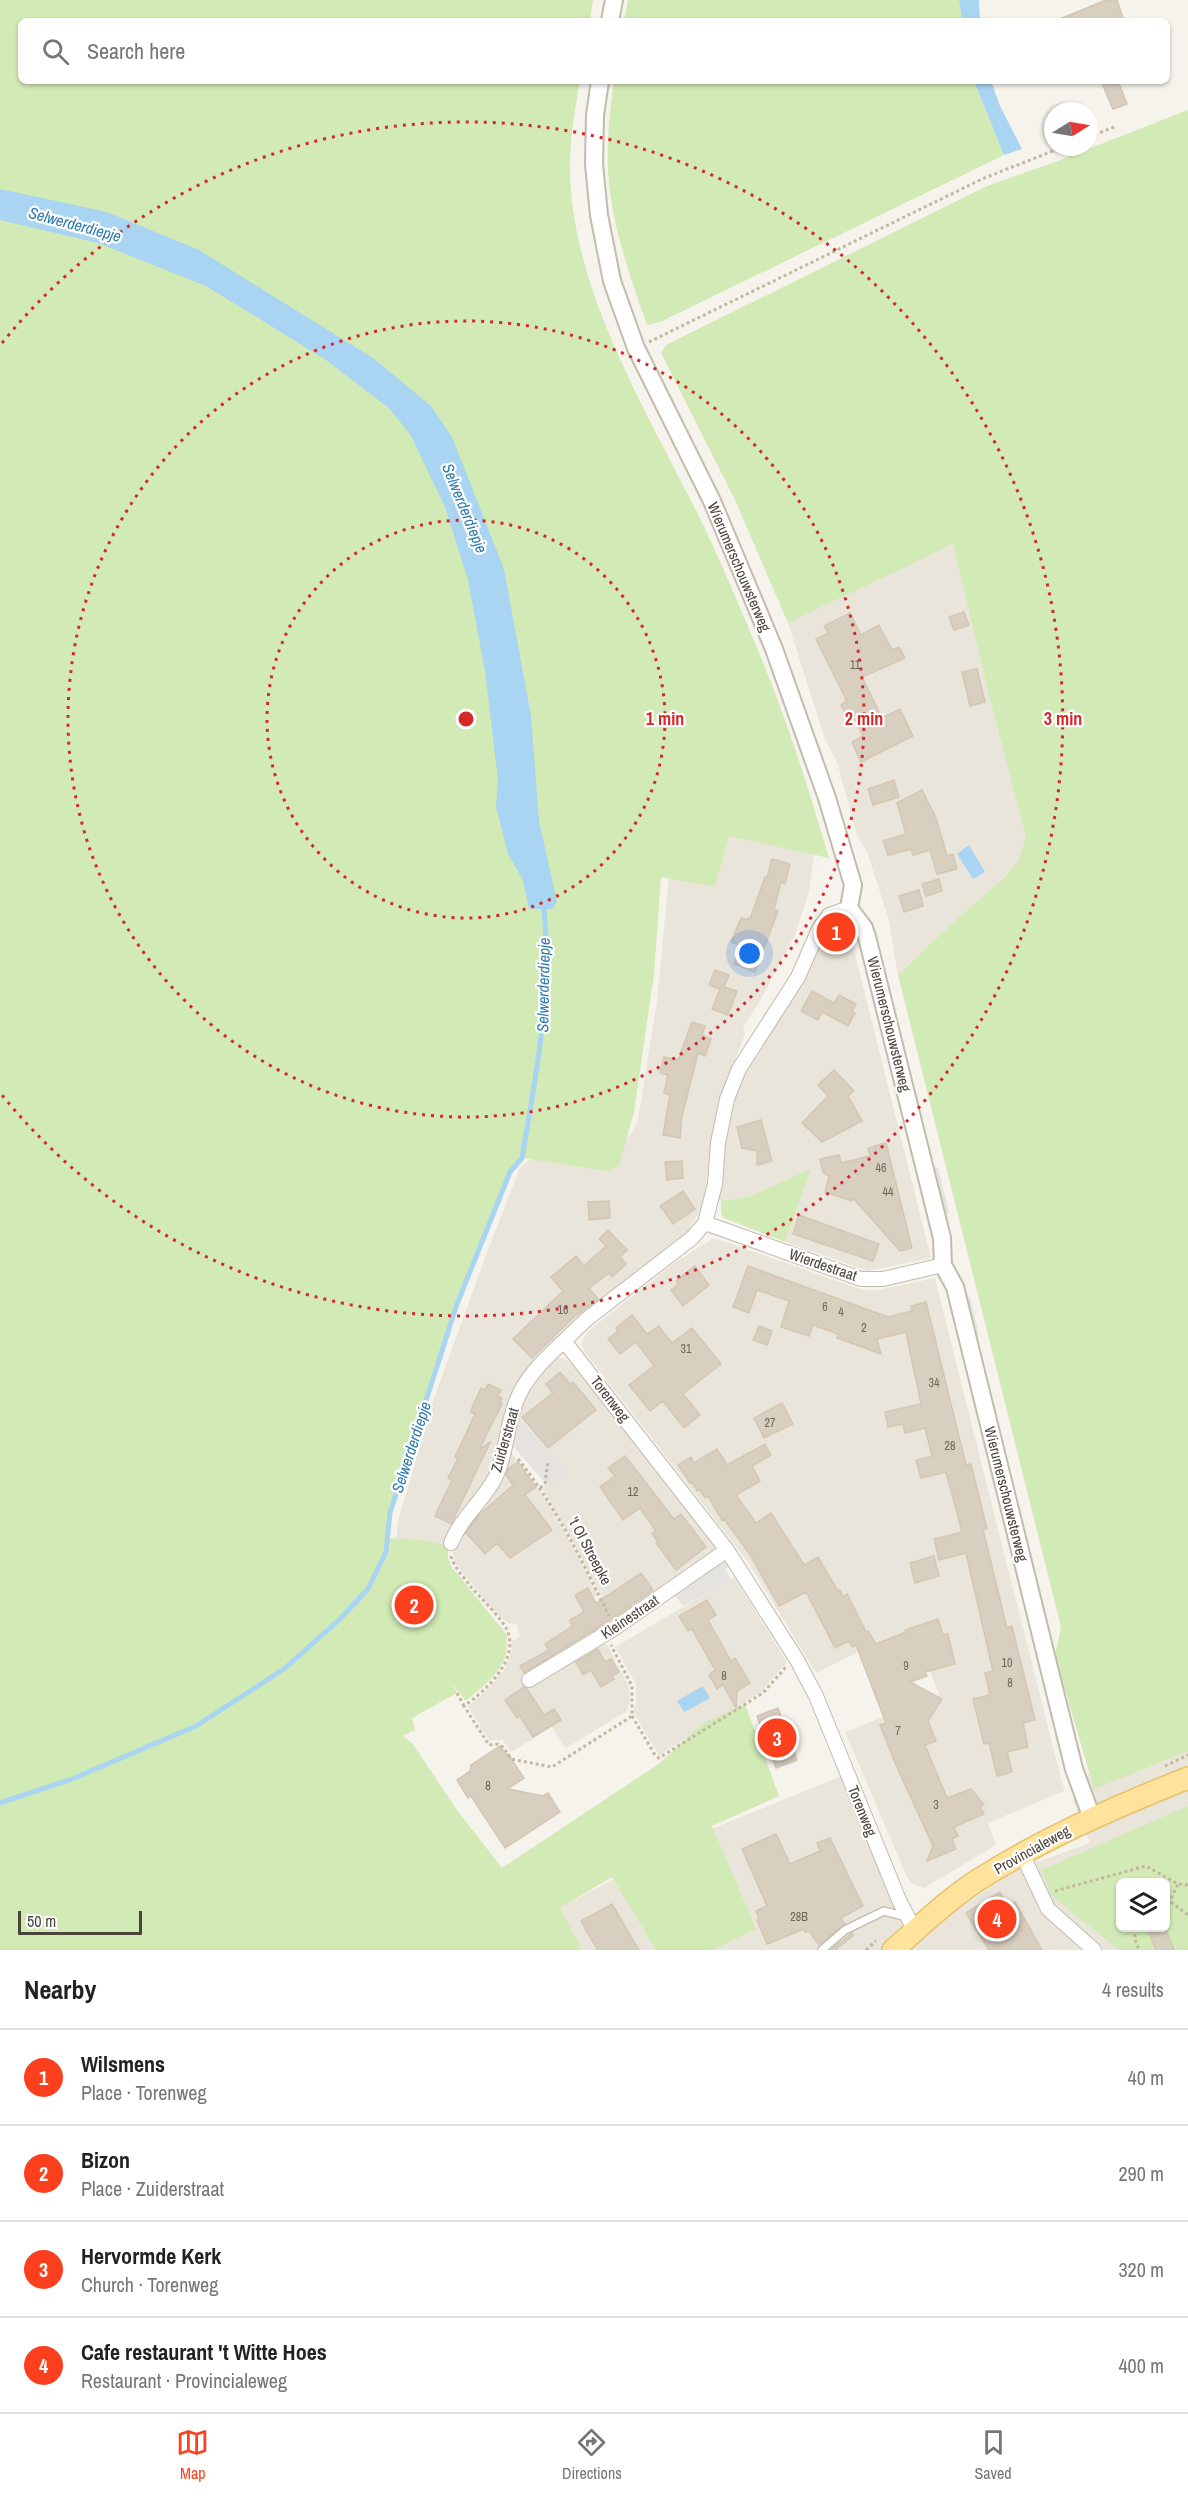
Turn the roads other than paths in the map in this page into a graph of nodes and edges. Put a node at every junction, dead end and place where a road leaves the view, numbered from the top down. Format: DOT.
graph roads {
  1 [pos="614,0"];
  2 [pos="611,18"];
  3 [pos="600,84"];
  4 [pos="849,908"];
  5 [pos="705,1223"];
  6 [pos="943,1265"];
  7 [pos="564,1341"];
  8 [pos="451,1543"];
  9 [pos="727,1550"];
  10 [pos="529,1680"];
  11 [pos="1188,1778"];
  12 [pos="1092,1818"];
  13 [pos="1022,1854"];
  14 [pos="911,1924"];
  15 [pos="822,1950"];
  16 [pos="894,1950"];
  17 [pos="1094,1950"];
  1 -- 2 [label="street"];
  3 -- 4 [label="street, Wierumerschouwsterweg"];
  4 -- 5 [label="street"];
  4 -- 6 [label="street, Wierumerschouwsterweg"];
  5 -- 6 [label="street, Wierdestraat"];
  5 -- 7 [label="street"];
  6 -- 12 [label="street, Wierumerschouwsterweg"];
  7 -- 8 [label="street, Zuiderstraat"];
  7 -- 9 [label="street, Torenweg"];
  9 -- 10 [label="street, Kleinestraat"];
  9 -- 14 [label="street, Torenweg"];
  11 -- 12 [label="main road, Provincialeweg"];
  12 -- 13 [label="main road, Provincialeweg"];
  13 -- 14 [label="main road, Provincialeweg"];
  13 -- 17 [label="street"];
  14 -- 15 [label="lane"];
  14 -- 16 [label="main road, Provincialeweg"];
}
